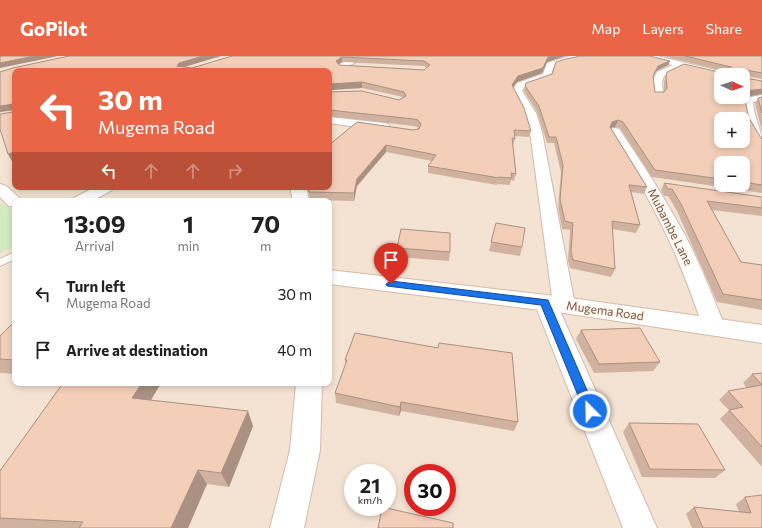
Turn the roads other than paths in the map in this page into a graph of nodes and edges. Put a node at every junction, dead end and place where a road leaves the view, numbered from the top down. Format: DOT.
graph roads {
  1 [pos="364,56"];
  2 [pos="581,56"];
  3 [pos="647,56"];
  4 [pos="674,56"];
  5 [pos="664,61"];
  6 [pos="679,65"];
  7 [pos="342,66"];
  8 [pos="366,67"];
  9 [pos="332,71"];
  10 [pos="714,73"];
  11 [pos="658,94"];
  12 [pos="762,98"];
  13 [pos="332,120"];
  14 [pos="397,128"];
  15 [pos="615,132"];
  16 [pos="762,141"];
  17 [pos="0,189"];
  18 [pos="101,190"];
  19 [pos="86,198"];
  20 [pos="12,199"];
  21 [pos="12,257"];
  22 [pos="0,263"];
  23 [pos="332,277"];
  24 [pos="554,304"];
  25 [pos="714,327"];
  26 [pos="762,334"];
  27 [pos="309,386"];
  28 [pos="287,528"];
  29 [pos="640,528"];
  1 -- 7 [label="street"];
  2 -- 24 [label="street"];
  3 -- 5 [label="street"];
  4 -- 5 [label="street"];
  5 -- 6 [label="street"];
  6 -- 10 [label="street"];
  6 -- 11 [label="street"];
  7 -- 8 [label="street"];
  7 -- 9 [label="street"];
  12 -- 16 [label="street"];
  13 -- 14 [label="street"];
  15 -- 25 [label="street, Mubambe Lane"];
  17 -- 20 [label="street"];
  18 -- 19 [label="street"];
  21 -- 22 [label="lane"];
  23 -- 24 [label="street, Mugema Road"];
  24 -- 25 [label="street, Mugema Road"];
  24 -- 29 [label="street"];
  25 -- 26 [label="street, Mugema Road"];
  27 -- 28 [label="street"];
}
